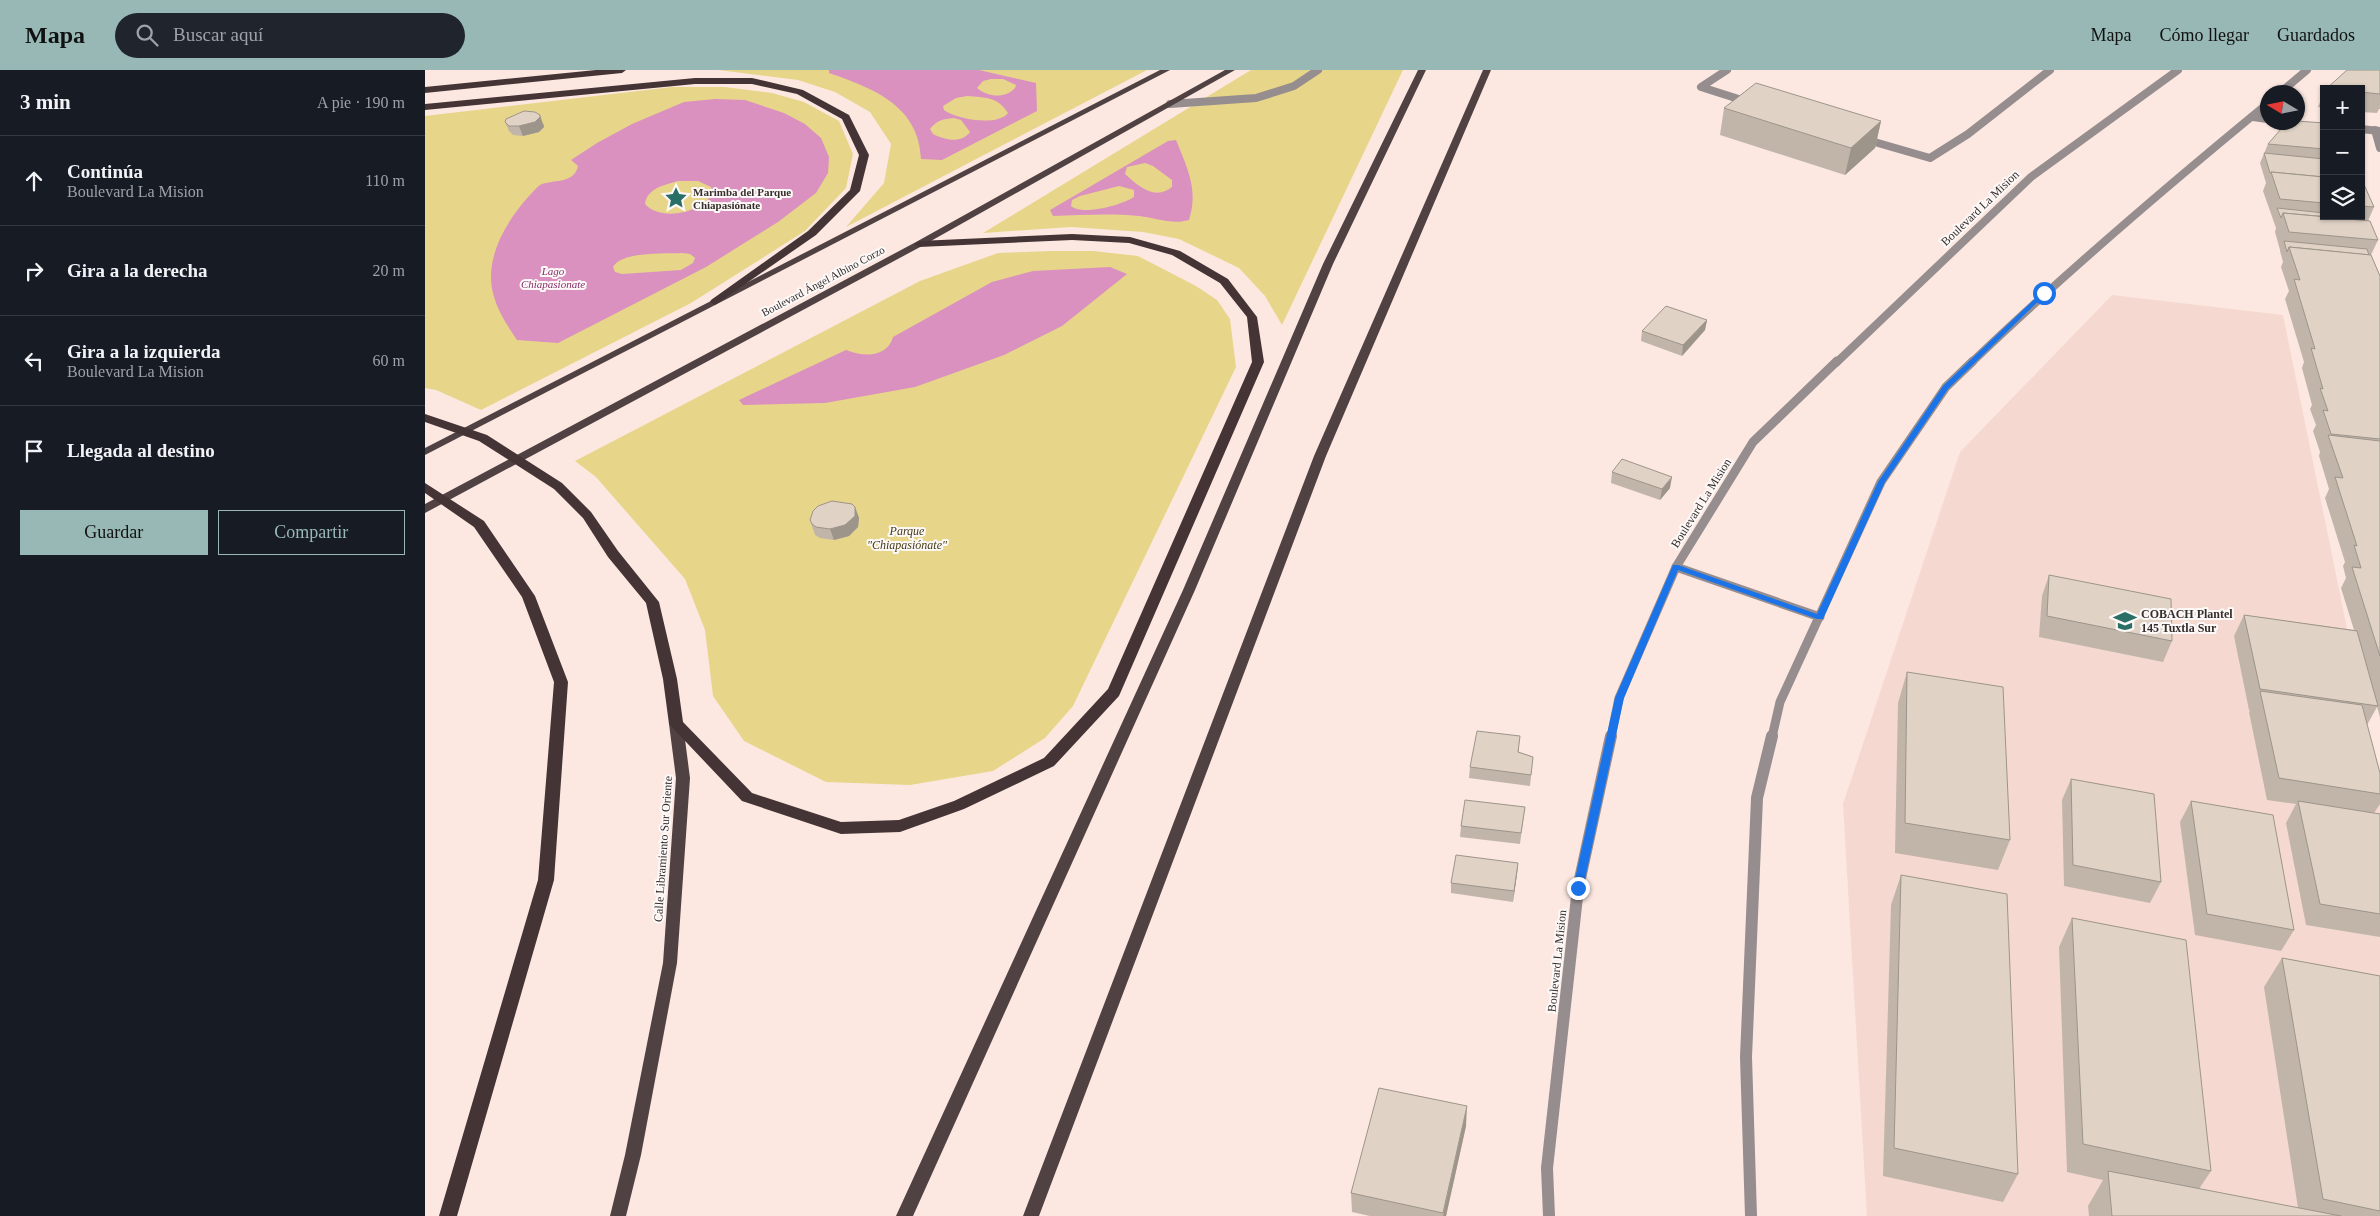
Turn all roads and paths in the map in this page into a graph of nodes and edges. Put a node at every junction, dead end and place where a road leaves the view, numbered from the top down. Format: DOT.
graph roads {
  1 [pos="622,70"];
  2 [pos="1166,70"];
  3 [pos="1231,70"];
  4 [pos="1318,70"];
  5 [pos="1422,70"];
  6 [pos="1487,70"];
  7 [pos="1727,70"];
  8 [pos="2050,70"];
  9 [pos="2178,70"];
  10 [pos="2307,70"];
  11 [pos="2289,85"];
  12 [pos="425,90"];
  13 [pos="1170,104"];
  14 [pos="1757,105"];
  15 [pos="425,107"];
  16 [pos="2260,110"];
  17 [pos="2253,117"];
  18 [pos="2260,118"];
  19 [pos="2377,131"];
  20 [pos="1858,138"];
  21 [pos="2380,148"];
  22 [pos="919,244"];
  23 [pos="715,302"];
  24 [pos="425,418"];
  25 [pos="425,452"];
  26 [pos="425,487"];
  27 [pos="425,509"];
  28 [pos="1676,567"];
  29 [pos="1820,617"];
  30 [pos="676,724"];
  31 [pos="448,1216"];
  32 [pos="618,1216"];
  33 [pos="905,1216"];
  34 [pos="1031,1216"];
  35 [pos="1549,1216"];
  36 [pos="1751,1216"];
  1 -- 12 [label="highway"];
  2 -- 23 [label="main road"];
  3 -- 13 [label="main road, Boulevard Ángel Albino Corzo"];
  4 -- 13 [label="street"];
  5 -- 33 [label="main road"];
  6 -- 34 [label="main road"];
  7 -- 14 [label="street"];
  8 -- 20 [label="street"];
  9 -- 28 [label="street, Boulevard La Mision"];
  10 -- 11 [label="street"];
  13 -- 22 [label="main road, Boulevard Ángel Albino Corzo"];
  15 -- 23 [label="highway"];
  16 -- 17 [label="street"];
  17 -- 18 [label="street"];
  17 -- 29 [label="street"];
  19 -- 21 [label="street"];
  22 -- 27 [label="main road, Boulevard Ángel Albino Corzo"];
  22 -- 30 [label="highway"];
  23 -- 25 [label="main road"];
  24 -- 30 [label="highway, Calle Libramiento Sur Oriente"];
  26 -- 31 [label="highway"];
  28 -- 29 [label="street"];
  28 -- 35 [label="street, Boulevard La Mision"];
  29 -- 36 [label="street"];
  30 -- 32 [label="main road, Calle Libramiento Sur Oriente"];
}
